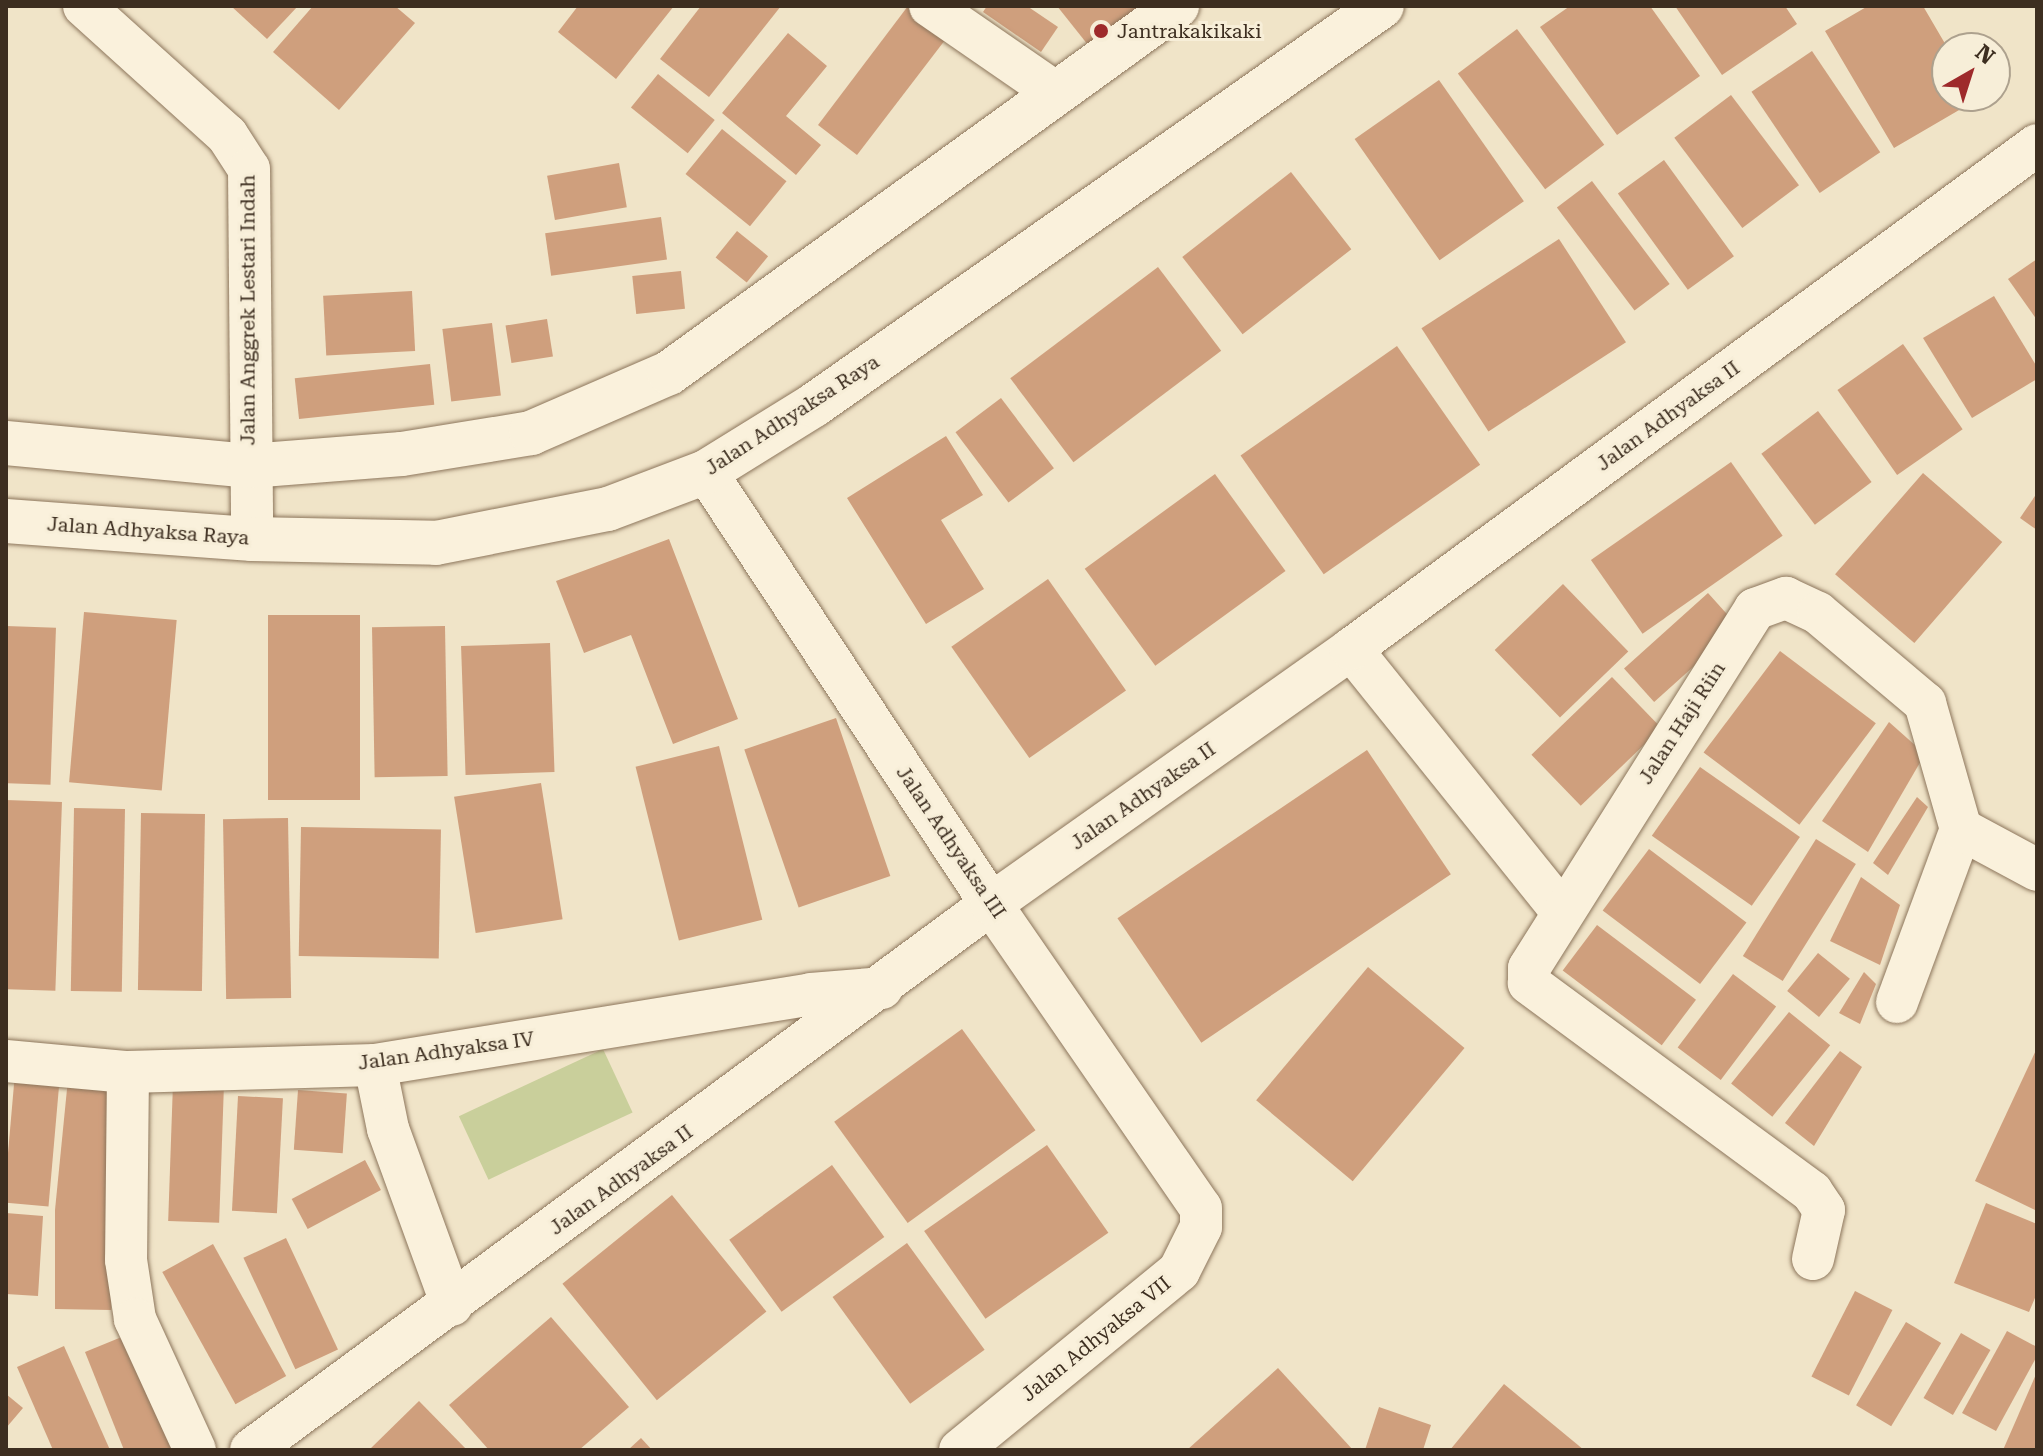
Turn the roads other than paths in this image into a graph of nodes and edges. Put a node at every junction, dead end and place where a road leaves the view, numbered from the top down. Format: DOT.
graph roads {
  1 [pos="84,6"];
  2 [pos="930,6"];
  3 [pos="1177,6"];
  4 [pos="1382,6"];
  5 [pos="1056,93"];
  6 [pos="2037,145"];
  7 [pos="6,443"];
  8 [pos="249,466"];
  9 [pos="706,472"];
  10 [pos="6,521"];
  11 [pos="252,539"];
  12 [pos="1351,649"];
  13 [pos="1961,829"];
  14 [pos="2037,870"];
  15 [pos="991,904"];
  16 [pos="1562,911"];
  17 [pos="882,988"];
  18 [pos="1897,1002"];
  19 [pos="6,1061"];
  20 [pos="375,1065"];
  21 [pos="128,1072"];
  22 [pos="1201,1208"];
  23 [pos="1813,1259"];
  24 [pos="452,1305"];
  25 [pos="195,1450"];
  26 [pos="251,1450"];
  27 [pos="960,1450"];
  1 -- 8 [label="street, Jalan Anggrek Lestari Indah"];
  2 -- 5 [label="street"];
  3 -- 5 [label="main road"];
  4 -- 9 [label="main road, Jalan Adhyaksa Raya"];
  5 -- 8 [label="main road"];
  6 -- 12 [label="street, Jalan Adhyaksa II"];
  7 -- 8 [label="main road"];
  8 -- 11 [label="street, Jalan Anggrek Lestari Indah"];
  9 -- 11 [label="main road, Jalan Adhyaksa Raya"];
  9 -- 15 [label="street, Jalan Adhyaksa III"];
  10 -- 11 [label="main road, Jalan Adhyaksa Raya"];
  12 -- 15 [label="street, Jalan Adhyaksa II"];
  12 -- 16 [label="street"];
  13 -- 14 [label="street"];
  13 -- 16 [label="street, Jalan Haji Riin"];
  13 -- 18 [label="street"];
  15 -- 17 [label="street, Jalan Adhyaksa II"];
  15 -- 22 [label="street, Jalan Adhyaksa III"];
  16 -- 23 [label="street, Jalan Haji Riin"];
  17 -- 20 [label="street, Jalan Adhyaksa IV"];
  17 -- 24 [label="street, Jalan Adhyaksa II"];
  19 -- 21 [label="street, Jalan Adhyaksa IV"];
  20 -- 21 [label="street, Jalan Adhyaksa IV"];
  20 -- 24 [label="street"];
  21 -- 25 [label="street"];
  22 -- 27 [label="street, Jalan Adhyaksa VII"];
  24 -- 26 [label="street, Jalan Adhyaksa II"];
}
